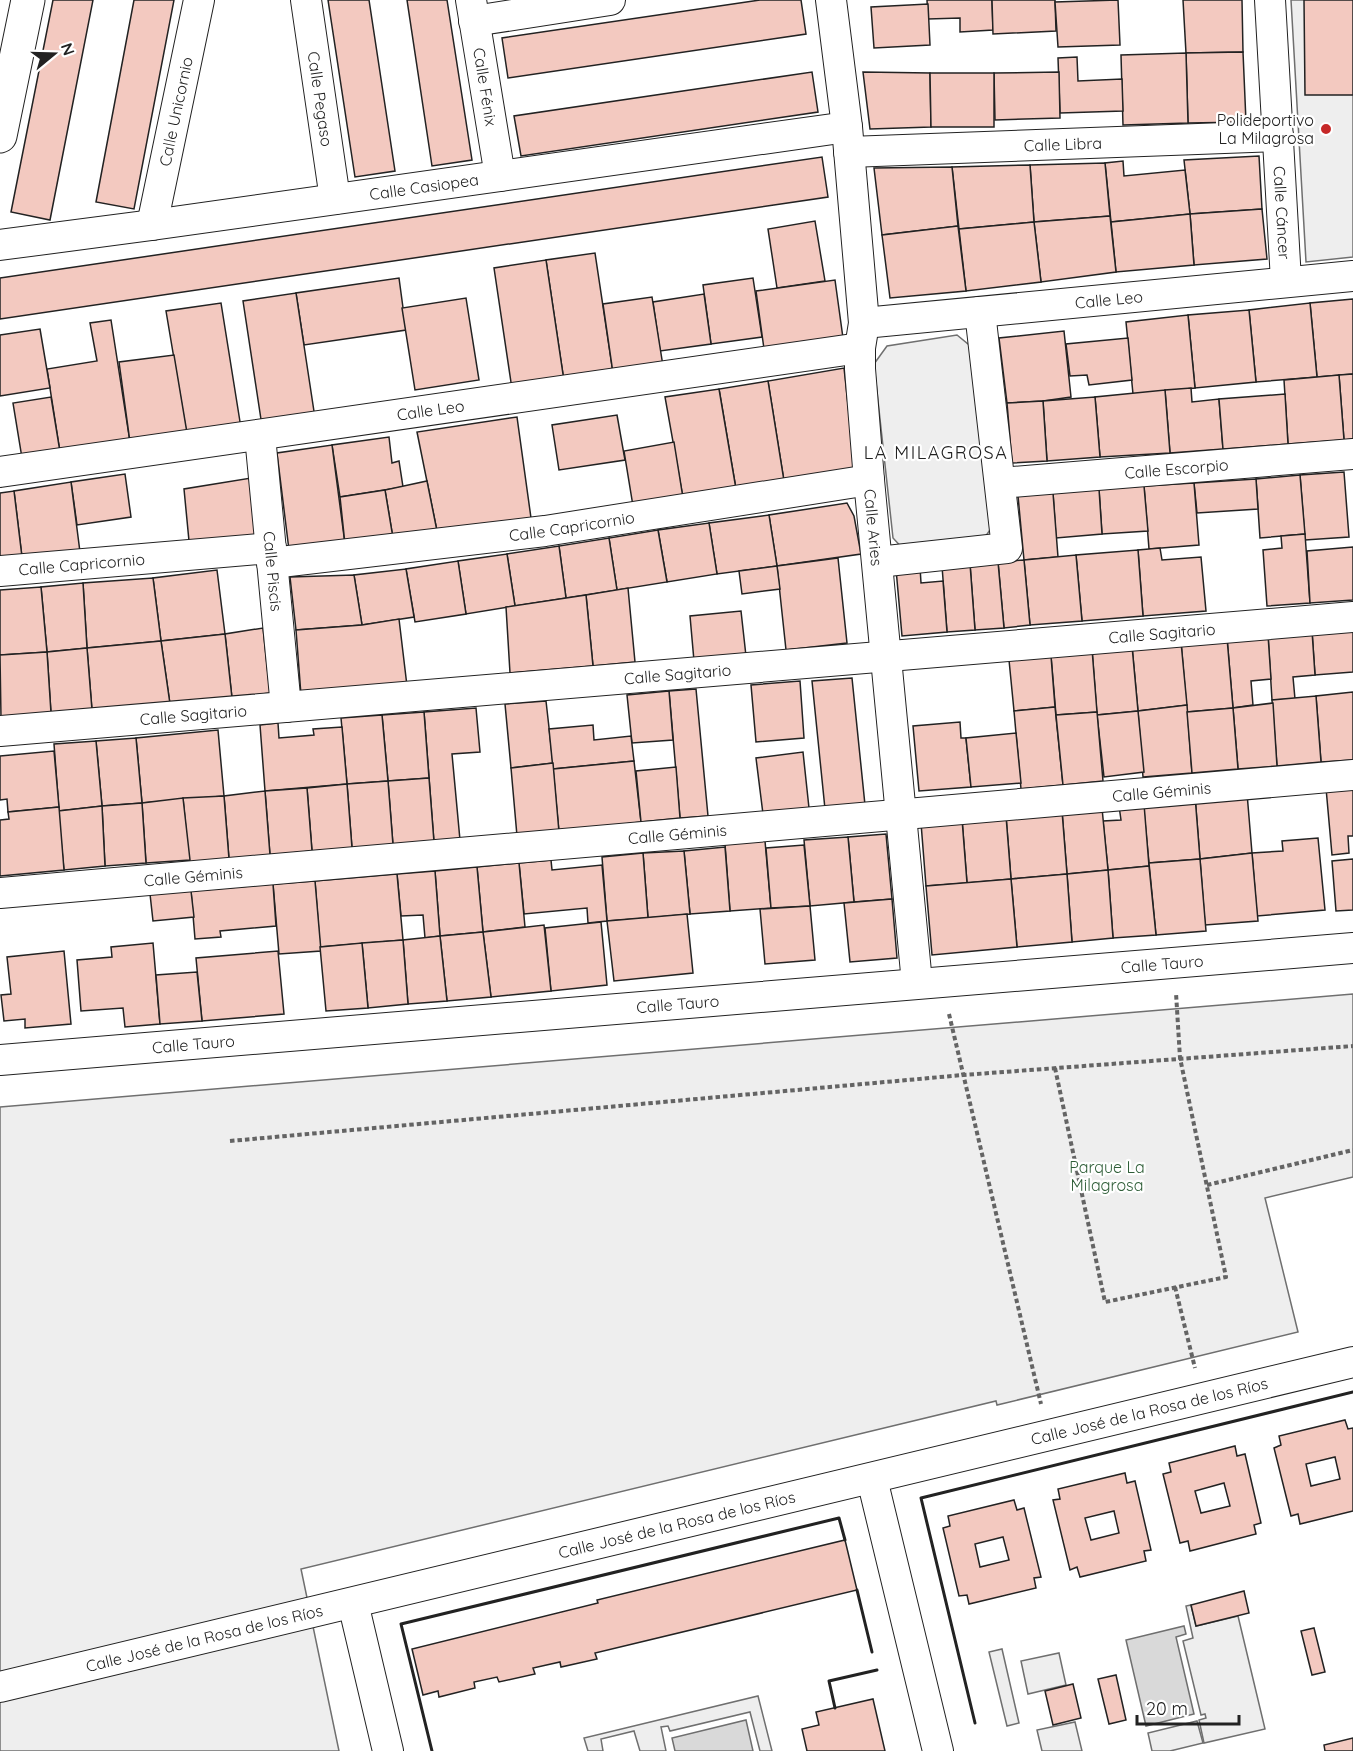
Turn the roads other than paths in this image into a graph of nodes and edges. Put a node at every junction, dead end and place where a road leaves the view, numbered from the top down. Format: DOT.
graph roads {
  1 [pos="28,0"];
  2 [pos="199,0"];
  3 [pos="306,0"];
  4 [pos="610,0"];
  5 [pos="831,0"];
  6 [pos="1270,0"];
  7 [pos="472,10"];
  8 [pos="0,136"];
  9 [pos="1278,136"];
  10 [pos="848,139"];
  11 [pos="500,176"];
  12 [pos="335,199"];
  13 [pos="152,225"];
  14 [pos="0,245"];
  15 [pos="1353,276"];
  16 [pos="1287,281"];
  17 [pos="980,312"];
  18 [pos="862,335"];
  19 [pos="260,436"];
  20 [pos="1353,453"];
  21 [pos="0,472"];
  22 [pos="869,480"];
  23 [pos="1000,483"];
  24 [pos="272,556"];
  25 [pos="878,562"];
  26 [pos="0,571"];
  27 [pos="1353,617"];
  28 [pos="886,657"];
  29 [pos="286,707"];
  30 [pos="0,731"];
  31 [pos="1353,775"];
  32 [pos="901,814"];
  33 [pos="0,893"];
  34 [pos="1353,948"];
  35 [pos="929,982"];
  36 [pos="0,1060"];
  37 [pos="1353,1362"];
  38 [pos="872,1479"];
  39 [pos="352,1603"];
  40 [pos="0,1686"];
  41 [pos="388,1751"];
  42 [pos="938,1751"];
  1 -- 8 [label="street"];
  2 -- 13 [label="street, Calle Unicornio"];
  3 -- 12 [label="street, Calle Pegaso"];
  4 -- 7 [label="street"];
  5 -- 10 [label="street, Calle Aries"];
  6 -- 9 [label="street, Calle Cáncer"];
  7 -- 11 [label="street, Calle Fénix"];
  9 -- 10 [label="street, Calle Libra"];
  9 -- 16 [label="street, Calle Cáncer"];
  10 -- 11 [label="street, Calle Casiopea"];
  10 -- 18 [label="street, Calle Aries"];
  11 -- 12 [label="street, Calle Casiopea"];
  12 -- 13 [label="street, Calle Casiopea"];
  13 -- 14 [label="street, Calle Casiopea"];
  15 -- 16 [label="street, Calle Leo"];
  16 -- 17 [label="street, Calle Leo"];
  17 -- 18 [label="street, Calle Leo"];
  17 -- 23 [label="street"];
  18 -- 19 [label="street, Calle Leo"];
  18 -- 22 [label="street, Calle Aries"];
  19 -- 21 [label="street, Calle Leo"];
  19 -- 24 [label="street, Calle Piscis"];
  20 -- 23 [label="street, Calle Escorpio"];
  22 -- 24 [label="street, Calle Capricornio"];
  22 -- 25 [label="street, Calle Aries"];
  23 -- 25 [label="street"];
  24 -- 26 [label="street, Calle Capricornio"];
  24 -- 29 [label="street, Calle Piscis"];
  25 -- 28 [label="street, Calle Aries"];
  27 -- 28 [label="street, Calle Sagitario"];
  28 -- 29 [label="street, Calle Sagitario"];
  28 -- 32 [label="street, Calle Aries"];
  29 -- 30 [label="street, Calle Sagitario"];
  31 -- 32 [label="street, Calle Géminis"];
  32 -- 33 [label="street, Calle Géminis"];
  32 -- 35 [label="street, Calle Aries"];
  34 -- 35 [label="street, Calle Tauro"];
  35 -- 36 [label="street, Calle Tauro"];
  37 -- 38 [label="street, Calle José de la Rosa de los Ríos"];
  38 -- 39 [label="street, Calle José de la Rosa de los Ríos"];
  38 -- 42 [label="street"];
  39 -- 40 [label="street, Calle José de la Rosa de los Ríos"];
  39 -- 41 [label="street"];
}
